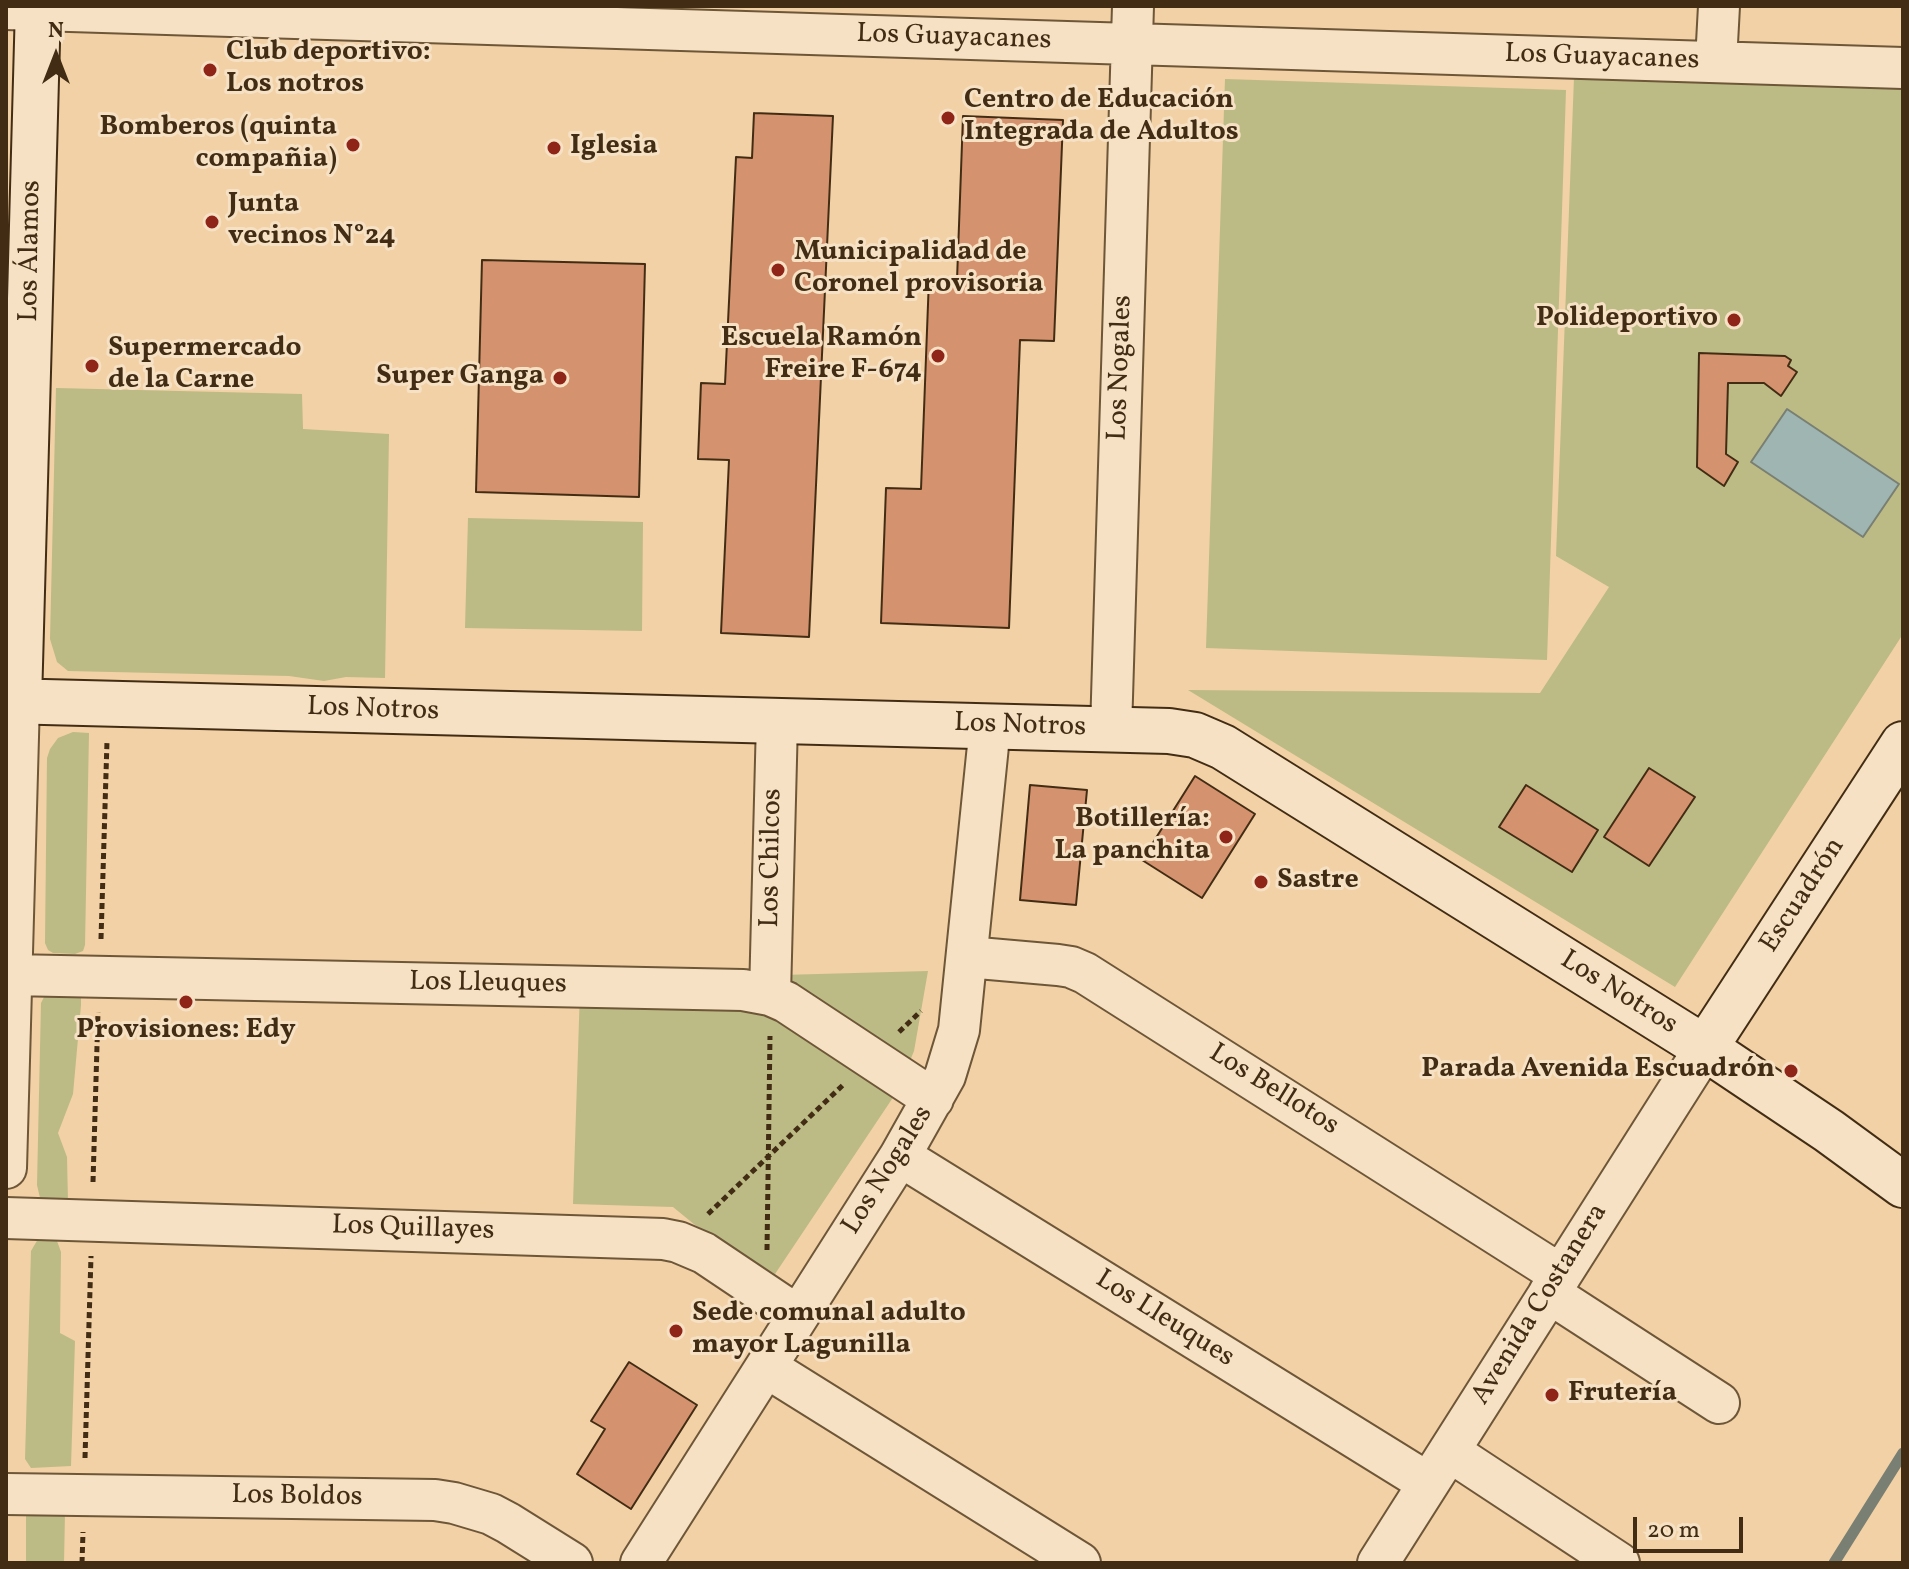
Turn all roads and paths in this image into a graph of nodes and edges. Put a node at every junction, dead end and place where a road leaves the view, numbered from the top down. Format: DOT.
graph roads {
  1 [pos="1719,6"];
  2 [pos="27,8"];
  3 [pos="617,18"];
  4 [pos="1133,25"];
  5 [pos="1716,62"];
  6 [pos="1903,68"];
  7 [pos="12,701"];
  8 [pos="108,704"];
  9 [pos="777,721"];
  10 [pos="990,726"];
  11 [pos="1111,730"];
  12 [pos="1903,744"];
  13 [pos="967,957"];
  14 [pos="11,975"];
  15 [pos="100,977"];
  16 [pos="770,995"];
  17 [pos="923,1009"];
  18 [pos="1705,1048"];
  19 [pos="871,1058"];
  20 [pos="933,1099"];
  21 [pos="768,1156"];
  22 [pos="900,1156"];
  23 [pos="6,1168"];
  24 [pos="1903,1185"];
  25 [pos="6,1218"];
  26 [pos="92,1221"];
  27 [pos="678,1242"];
  28 [pos="1555,1284"];
  29 [pos="782,1306"];
  30 [pos="766,1367"];
  31 [pos="1719,1403"];
  32 [pos="1439,1467"];
  33 [pos="6,1494"];
  34 [pos="84,1495"];
  35 [pos="82,1563"];
  36 [pos="572,1563"];
  37 [pos="641,1563"];
  38 [pos="1080,1563"];
  39 [pos="1378,1563"];
  40 [pos="1619,1563"];
  1 -- 5 [label="street"];
  2 -- 3 [label="street, Los Guayacanes"];
  2 -- 7 [label="street, Los Álamos"];
  3 -- 4 [label="street, Los Guayacanes"];
  4 -- 5 [label="street, Los Guayacanes"];
  4 -- 11 [label="street, Los Nogales"];
  5 -- 6 [label="street, Los Guayacanes"];
  7 -- 8 [label="street, Los Notros"];
  7 -- 14 [label="street, Los Álamos"];
  8 -- 9 [label="street, Los Notros"];
  8 -- 15 [label="path"];
  9 -- 10 [label="street, Los Notros"];
  9 -- 16 [label="street, Los Chilcos"];
  10 -- 11 [label="street, Los Notros"];
  10 -- 13 [label="street, Los Nogales"];
  11 -- 18 [label="street, Los Notros"];
  12 -- 18 [label="street, Escuadrón"];
  13 -- 20 [label="street, Los Nogales"];
  13 -- 28 [label="street, Los Bellotos"];
  14 -- 15 [label="street, Los Lleuques"];
  14 -- 23 [label="street, Los Álamos"];
  15 -- 16 [label="street, Los Lleuques"];
  15 -- 26 [label="path"];
  16 -- 19 [label="street, Los Lleuques"];
  16 -- 21 [label="path"];
  17 -- 19 [label="path"];
  18 -- 24 [label="street, Los Notros"];
  18 -- 28 [label="street, Avenida Costanera"];
  19 -- 20 [label="street, Los Lleuques"];
  19 -- 21 [label="path"];
  20 -- 22 [label="street, Los Nogales"];
  21 -- 27 [label="path"];
  21 -- 29 [label="path"];
  22 -- 29 [label="street, Los Nogales"];
  22 -- 32 [label="street, Los Lleuques"];
  25 -- 26 [label="street, Los Quillayes"];
  26 -- 27 [label="street, Los Quillayes"];
  26 -- 34 [label="path"];
  27 -- 29 [label="street, Los Quillayes"];
  28 -- 31 [label="street, Los Bellotos"];
  28 -- 32 [label="street, Avenida Costanera"];
  29 -- 30 [label="street, Los Nogales"];
  30 -- 37 [label="street, Los Nogales"];
  30 -- 38 [label="street"];
  32 -- 39 [label="street, Avenida Costanera"];
  32 -- 40 [label="street, Los Lleuques"];
  33 -- 34 [label="street, Los Boldos"];
  34 -- 35 [label="path"];
  34 -- 36 [label="street, Los Boldos"];
}
